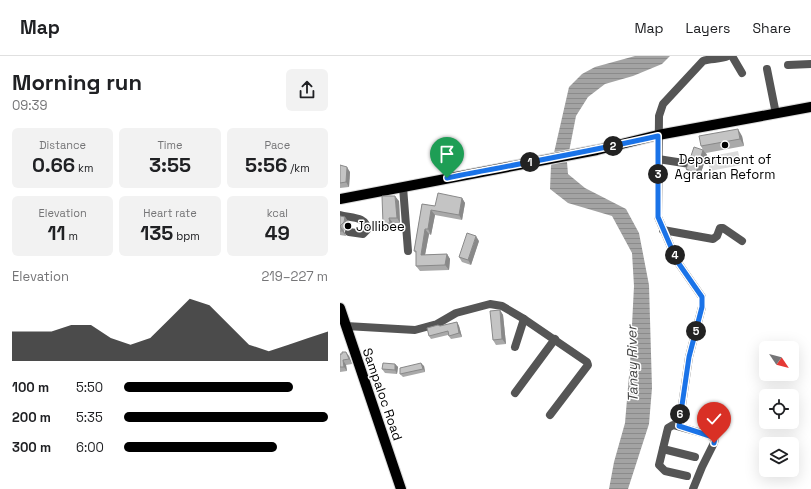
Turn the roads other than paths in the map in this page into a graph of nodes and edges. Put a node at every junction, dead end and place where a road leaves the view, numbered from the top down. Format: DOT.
graph roads {
  1 [pos="728,56"];
  2 [pos="732,56"];
  3 [pos="811,64"];
  4 [pos="788,65"];
  5 [pos="767,69"];
  6 [pos="742,73"];
  7 [pos="811,107"];
  8 [pos="776,114"];
  9 [pos="658,136"];
  10 [pos="658,159"];
  11 [pos="690,164"];
  12 [pos="402,187"];
  13 [pos="340,199"];
  14 [pos="340,215"];
  15 [pos="663,230"];
  16 [pos="349,232"];
  17 [pos="742,241"];
  18 [pos="408,250"];
  19 [pos="340,308"];
  20 [pos="524,319"];
  21 [pos="346,326"];
  22 [pos="555,339"];
  23 [pos="515,347"];
  24 [pos="515,393"];
  25 [pos="550,415"];
  26 [pos="679,426"];
  27 [pos="663,449"];
  28 [pos="695,457"];
  29 [pos="687,476"];
  30 [pos="401,489"];
  31 [pos="693,489"];
  1 -- 9 [label="street"];
  2 -- 6 [label="street"];
  3 -- 4 [label="street"];
  5 -- 8 [label="street"];
  7 -- 8 [label="main road"];
  8 -- 9 [label="main road"];
  9 -- 10 [label="street"];
  9 -- 12 [label="main road"];
  10 -- 11 [label="street"];
  10 -- 15 [label="street"];
  12 -- 13 [label="main road"];
  12 -- 18 [label="street"];
  14 -- 16 [label="street"];
  15 -- 17 [label="street"];
  15 -- 26 [label="street"];
  19 -- 21 [label="main road, Sampaloc Road"];
  20 -- 21 [label="street"];
  20 -- 22 [label="street"];
  20 -- 23 [label="street"];
  21 -- 30 [label="main road, Sampaloc Road"];
  22 -- 24 [label="street"];
  22 -- 25 [label="street"];
  26 -- 27 [label="street"];
  26 -- 31 [label="street"];
  27 -- 28 [label="street"];
  27 -- 29 [label="street"];
}
